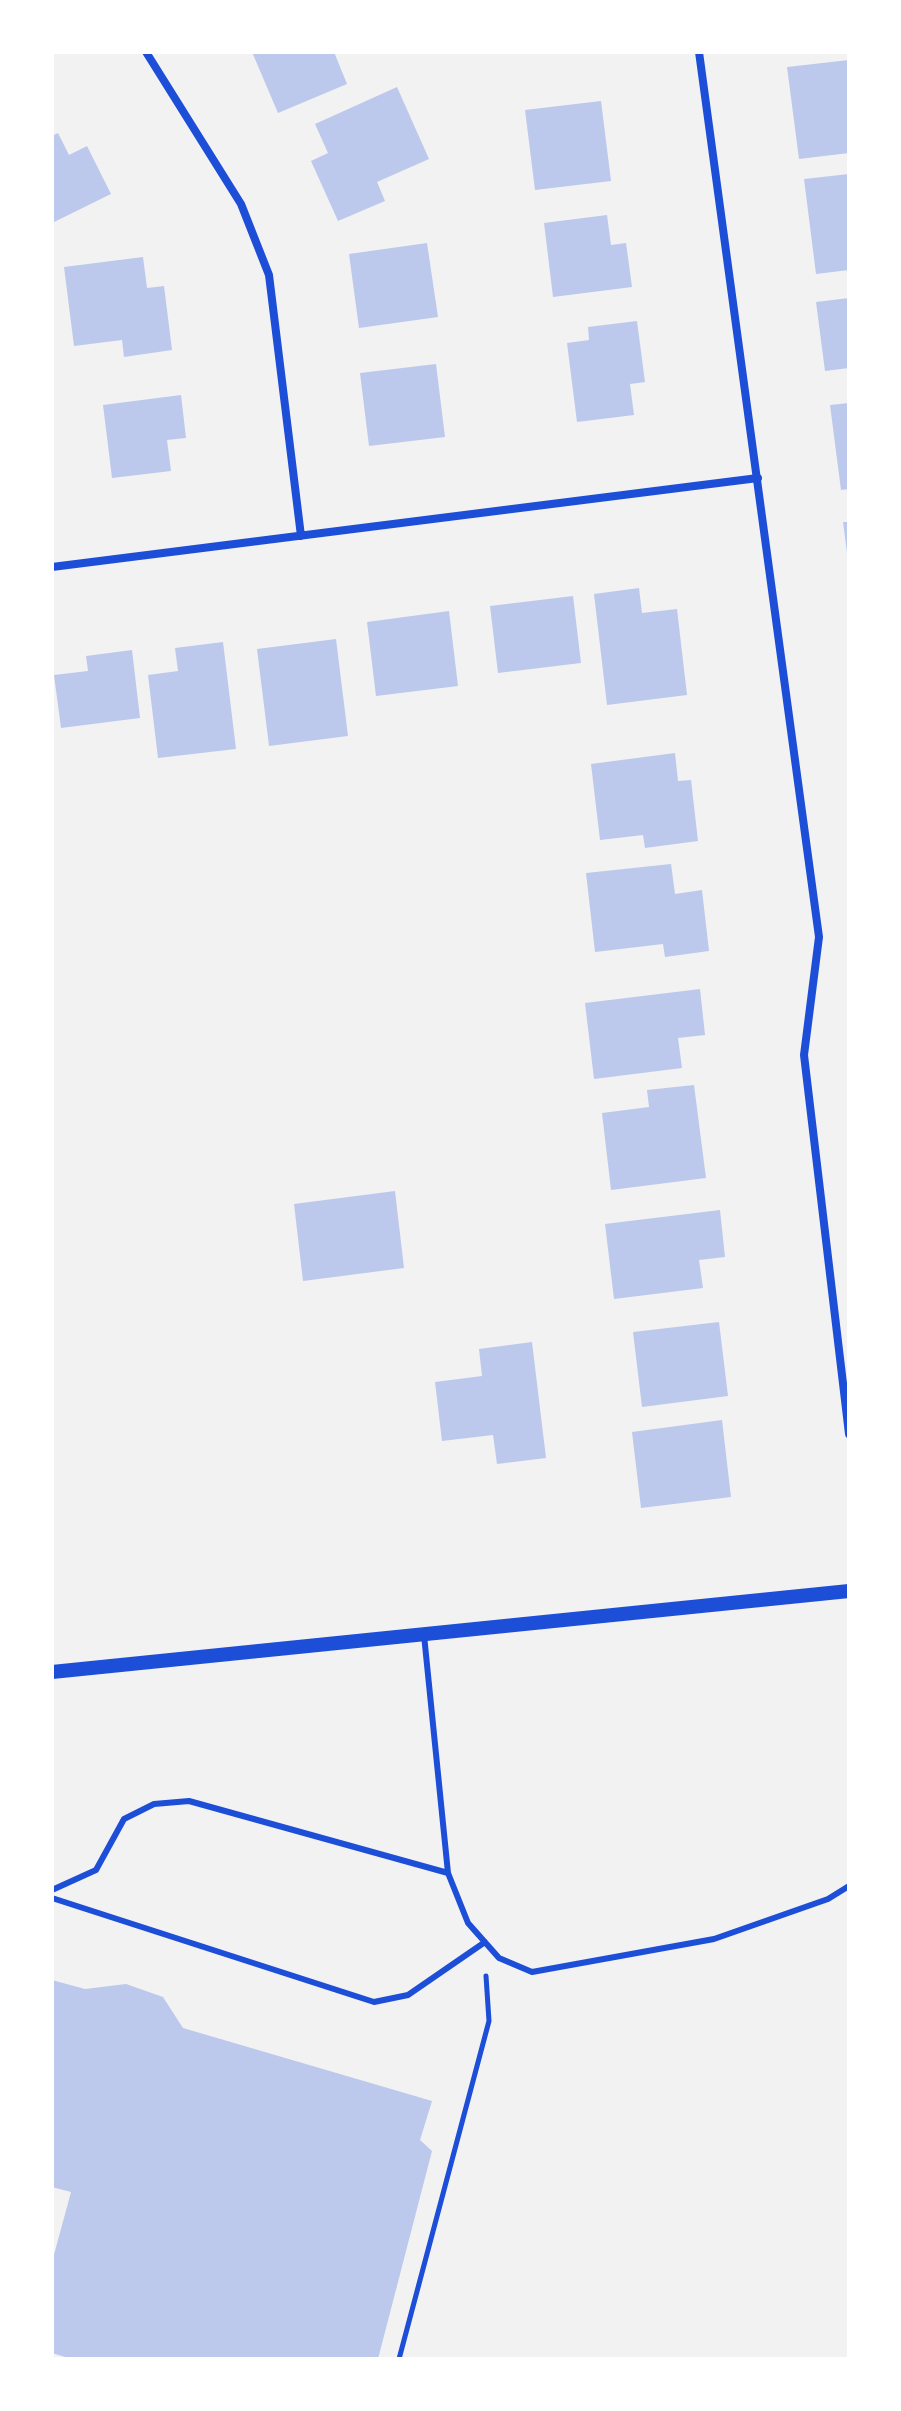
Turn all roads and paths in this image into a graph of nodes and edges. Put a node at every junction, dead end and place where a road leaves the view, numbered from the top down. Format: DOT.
graph roads {
  1 [pos="146,52"];
  2 [pos="699,52"];
  3 [pos="758,478"];
  4 [pos="301,536"];
  5 [pos="52,567"];
  6 [pos="849,1434"];
  7 [pos="849,1591"];
  8 [pos="424,1635"];
  9 [pos="52,1672"];
  10 [pos="448,1873"];
  11 [pos="849,1886"];
  12 [pos="52,1890"];
  13 [pos="52,1898"];
  14 [pos="485,1942"];
  15 [pos="399,2359"];
  1 -- 4 [label="street"];
  2 -- 3 [label="street"];
  3 -- 4 [label="street"];
  3 -- 6 [label="street"];
  4 -- 5 [label="street"];
  7 -- 8 [label="street"];
  8 -- 9 [label="street"];
  8 -- 10 [label="lane"];
  10 -- 12 [label="lane"];
  10 -- 14 [label="lane"];
  11 -- 14 [label="lane"];
  13 -- 14 [label="lane"];
  14 -- 15 [label="path"];
}
